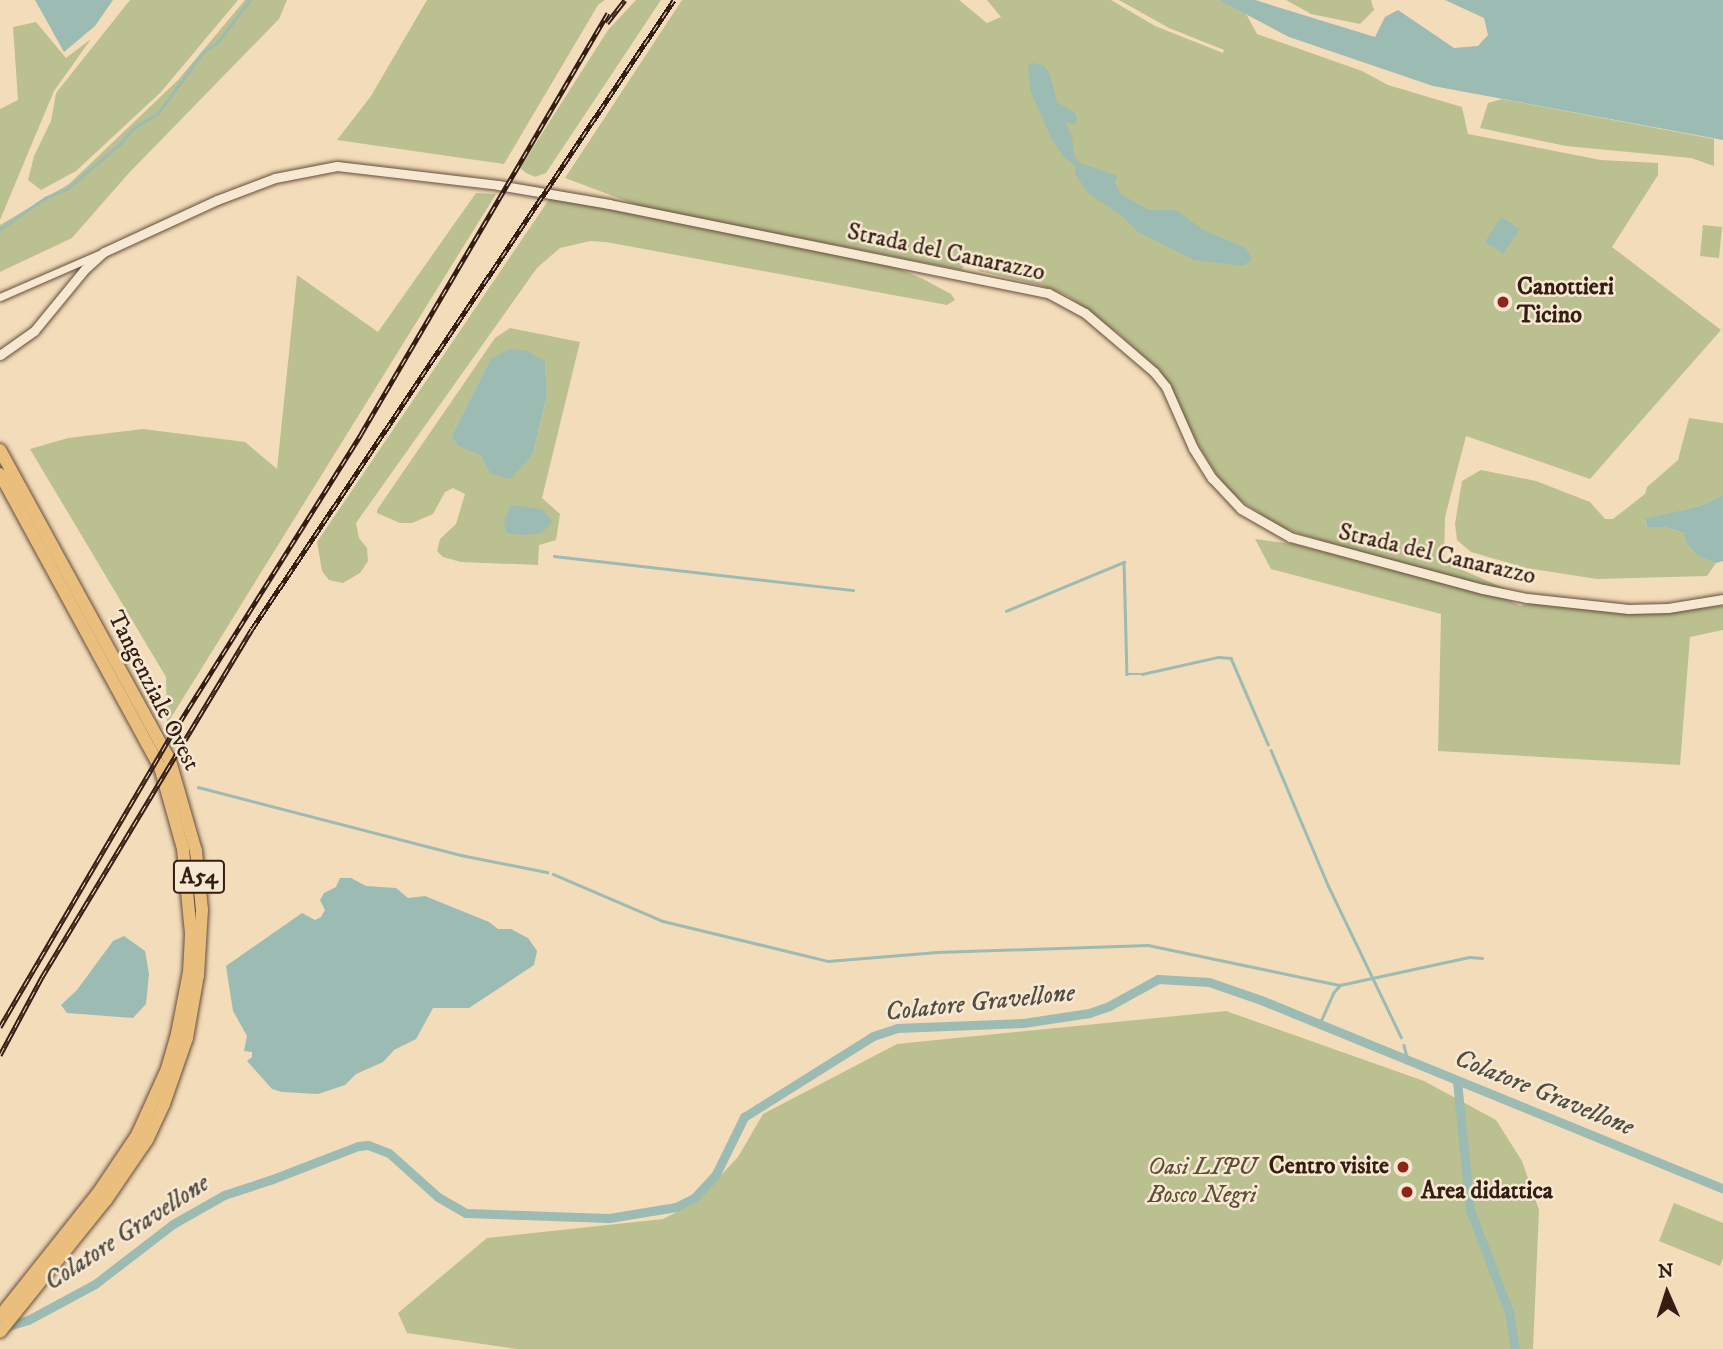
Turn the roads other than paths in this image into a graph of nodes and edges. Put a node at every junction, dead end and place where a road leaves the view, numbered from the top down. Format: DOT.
graph roads {
  1 [pos="104,252"];
  2 [pos="61,269"];
  3 [pos="76,279"];
  4 [pos="0,297"];
  5 [pos="0,355"];
  6 [pos="0,450"];
  7 [pos="0,474"];
  8 [pos="1723,599"];
  9 [pos="20,1300"];
  10 [pos="0,1316"];
  11 [pos="0,1332"];
  1 -- 2 [label="street"];
  1 -- 3 [label="street, Strada del Canarazzo"];
  1 -- 8 [label="street, Strada del Canarazzo"];
  2 -- 3 [label="street"];
  2 -- 4 [label="street"];
  3 -- 5 [label="street, Strada del Canarazzo"];
  6 -- 9 [label="highway, Tangenziale Ovest / A54"];
  7 -- 9 [label="highway, Tangenziale Ovest / A54"];
  9 -- 10 [label="highway, Tangenziale Ovest / A54"];
  9 -- 11 [label="highway, Tangenziale Ovest / A54"];
}
